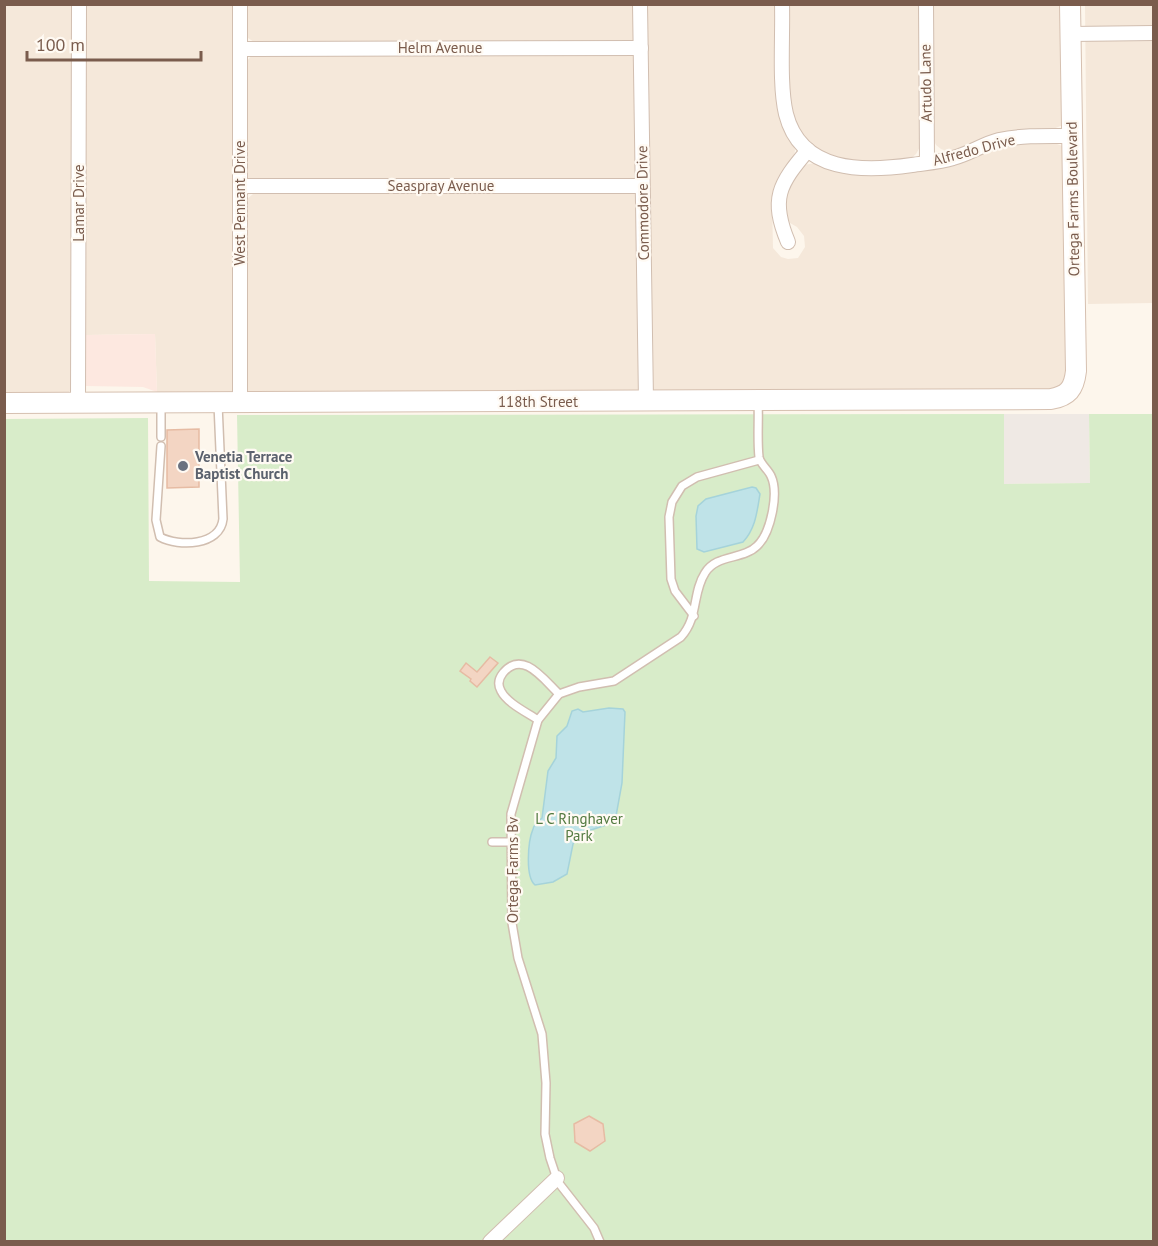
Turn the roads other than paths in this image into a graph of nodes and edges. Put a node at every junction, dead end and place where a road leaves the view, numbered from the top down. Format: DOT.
graph roads {
  1 [pos="79,4"];
  2 [pos="240,4"];
  3 [pos="640,4"];
  4 [pos="782,4"];
  5 [pos="926,4"];
  6 [pos="1070,4"];
  7 [pos="1154,33"];
  8 [pos="1071,34"];
  9 [pos="641,48"];
  10 [pos="240,49"];
  11 [pos="1072,136"];
  12 [pos="808,150"];
  13 [pos="927,162"];
  14 [pos="240,186"];
  15 [pos="642,186"];
  16 [pos="788,242"];
  17 [pos="1070,391"];
  18 [pos="646,401"];
  19 [pos="758,401"];
  20 [pos="78,402"];
  21 [pos="218,402"];
  22 [pos="240,402"];
  23 [pos="4,403"];
  24 [pos="161,403"];
  25 [pos="161,437"];
  26 [pos="161,446"];
  27 [pos="759,460"];
  28 [pos="694,616"];
  29 [pos="559,694"];
  30 [pos="538,720"];
  31 [pos="492,842"];
  32 [pos="511,842"];
  33 [pos="557,1178"];
  34 [pos="490,1242"];
  35 [pos="600,1242"];
  1 -- 20 [label="street, Lamar Drive"];
  2 -- 10 [label="street, West Pennant Drive"];
  3 -- 9 [label="street, Commodore Drive"];
  4 -- 12 [label="street"];
  5 -- 13 [label="street, Artudo Lane"];
  6 -- 8 [label="street, Ortega Farms Boulevard"];
  7 -- 8 [label="street"];
  8 -- 11 [label="street, Ortega Farms Boulevard"];
  9 -- 10 [label="street, Helm Avenue"];
  9 -- 15 [label="street, Commodore Drive"];
  10 -- 14 [label="street, West Pennant Drive"];
  11 -- 13 [label="street, Alfredo Drive"];
  11 -- 17 [label="street, Ortega Farms Boulevard"];
  12 -- 13 [label="street, Alfredo Drive"];
  12 -- 16 [label="street"];
  14 -- 15 [label="street, Seaspray Avenue"];
  14 -- 22 [label="street, West Pennant Drive"];
  15 -- 18 [label="street, Commodore Drive"];
  17 -- 19 [label="street, 118th Street"];
  18 -- 19 [label="street, 118th Street"];
  18 -- 22 [label="street, 118th Street"];
  19 -- 27 [label="lane"];
  20 -- 23 [label="street, 118th Street"];
  20 -- 24 [label="street, 118th Street"];
  21 -- 22 [label="street, 118th Street"];
  21 -- 24 [label="street, 118th Street"];
  21 -- 26 [label="lane"];
  24 -- 25 [label="lane"];
  27 -- 28 [label="lane"];
  27 -- 28 [label="lane"];
  28 -- 29 [label="lane"];
  29 -- 30 [label="lane, Ortega Farms Bv"];
  29 -- 30 [label="lane"];
  30 -- 32 [label="lane, Ortega Farms Bv"];
  31 -- 32 [label="lane"];
  32 -- 33 [label="lane, Ortega Farms Bv"];
  33 -- 34 [label="street"];
  33 -- 35 [label="lane, Ortega Farms Bv"];
}
